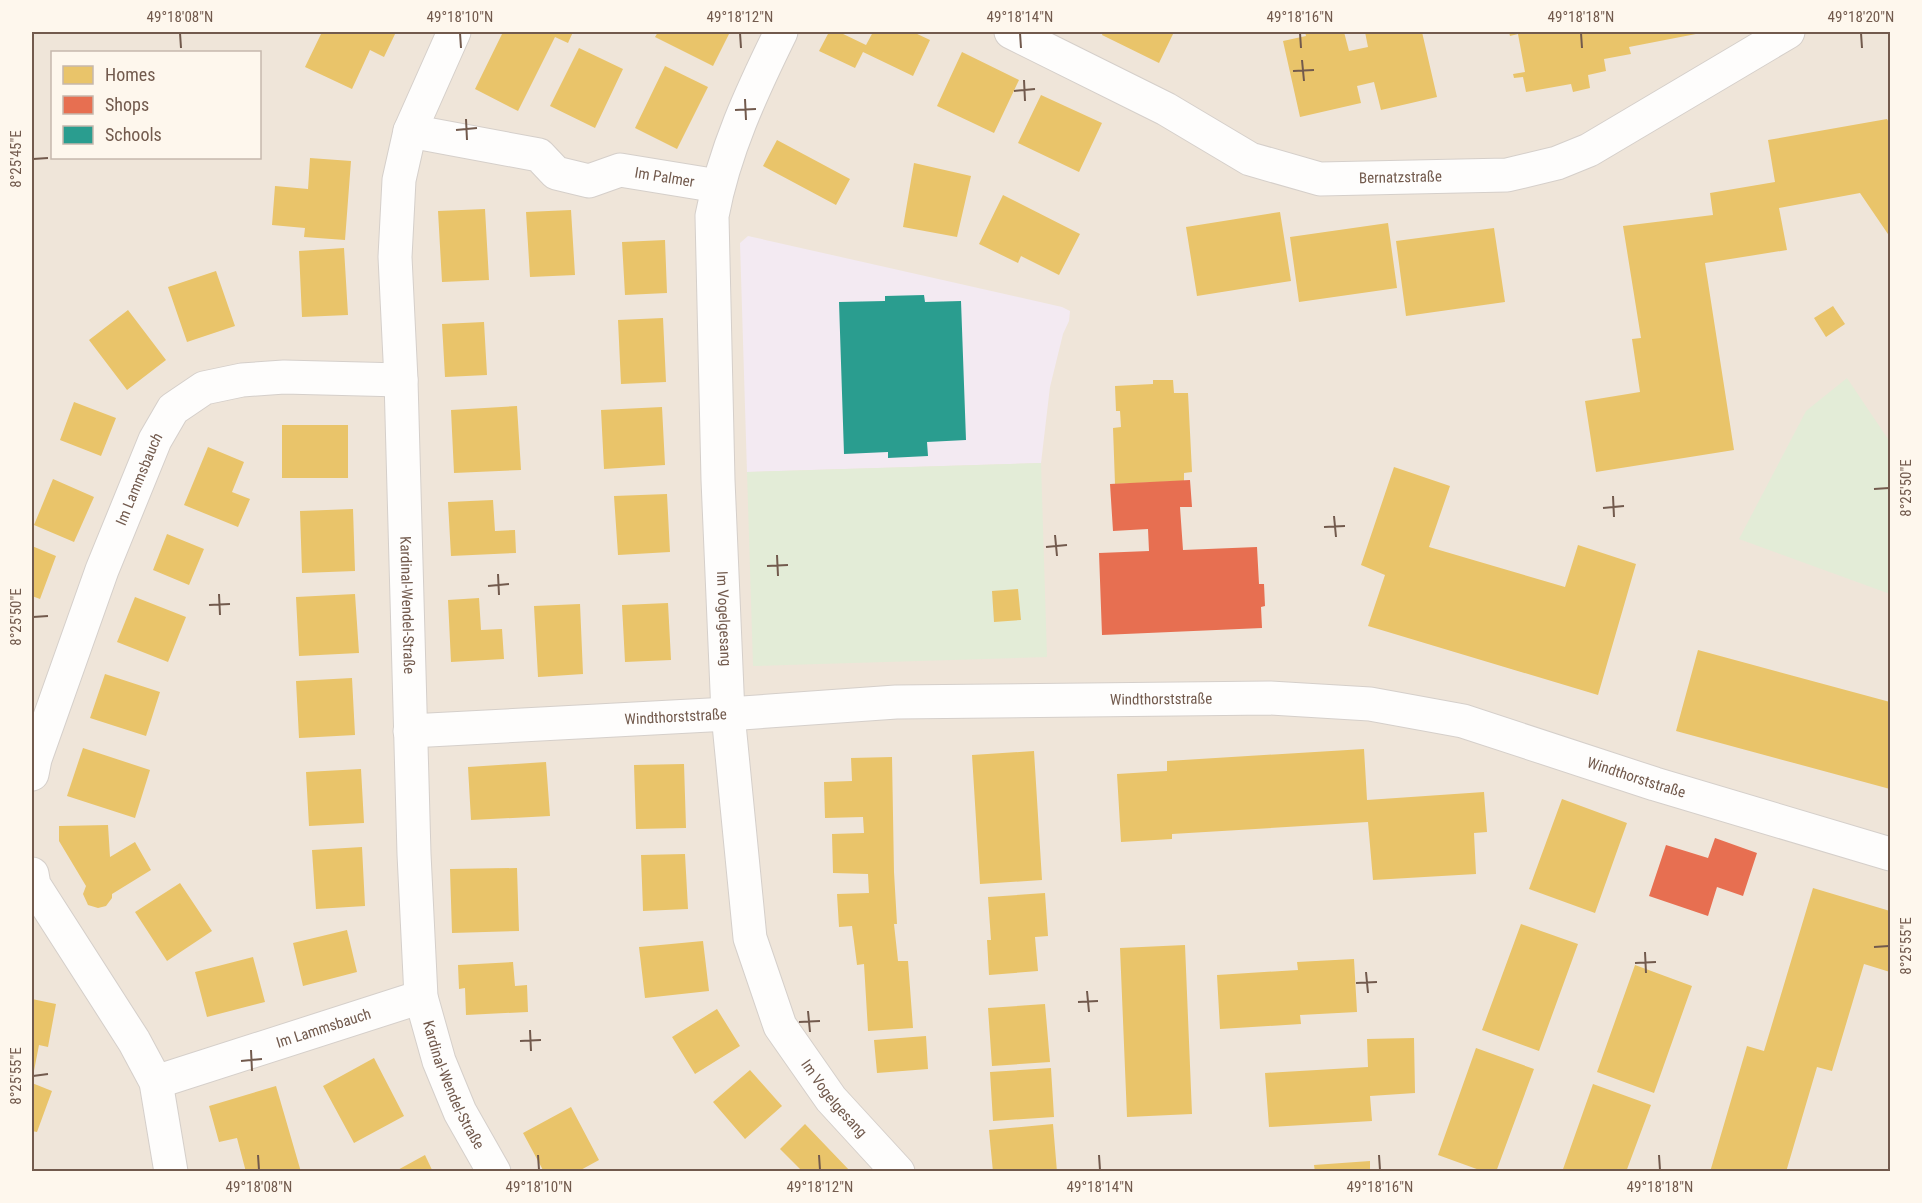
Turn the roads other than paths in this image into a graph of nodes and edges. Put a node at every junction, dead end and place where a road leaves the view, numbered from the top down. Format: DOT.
graph roads {
  1 [pos="453,32"];
  2 [pos="781,32"];
  3 [pos="1011,32"];
  4 [pos="1788,32"];
  5 [pos="410,131"];
  6 [pos="718,186"];
  7 [pos="401,380"];
  8 [pos="728,714"];
  9 [pos="410,731"];
  10 [pos="32,774"];
  11 [pos="1890,854"];
  12 [pos="32,874"];
  13 [pos="421,997"];
  14 [pos="156,1082"];
  15 [pos="171,1172"];
  16 [pos="494,1172"];
  17 [pos="898,1172"];
  1 -- 5 [label="street, Kardinal-Wendel-Straße"];
  2 -- 6 [label="street, Im Vogelgesang"];
  3 -- 4 [label="street, Bernatzstraße"];
  5 -- 6 [label="street, Im Palmer"];
  5 -- 7 [label="street, Kardinal-Wendel-Straße"];
  6 -- 8 [label="street, Im Vogelgesang"];
  7 -- 9 [label="street, Kardinal-Wendel-Straße"];
  7 -- 10 [label="street, Im Lammsbauch"];
  8 -- 9 [label="street, Windthorststraße"];
  8 -- 11 [label="street, Windthorststraße"];
  8 -- 17 [label="street, Im Vogelgesang"];
  9 -- 13 [label="street, Kardinal-Wendel-Straße"];
  12 -- 14 [label="street"];
  13 -- 14 [label="street, Im Lammsbauch"];
  13 -- 16 [label="street, Kardinal-Wendel-Straße"];
  14 -- 15 [label="street"];
}
